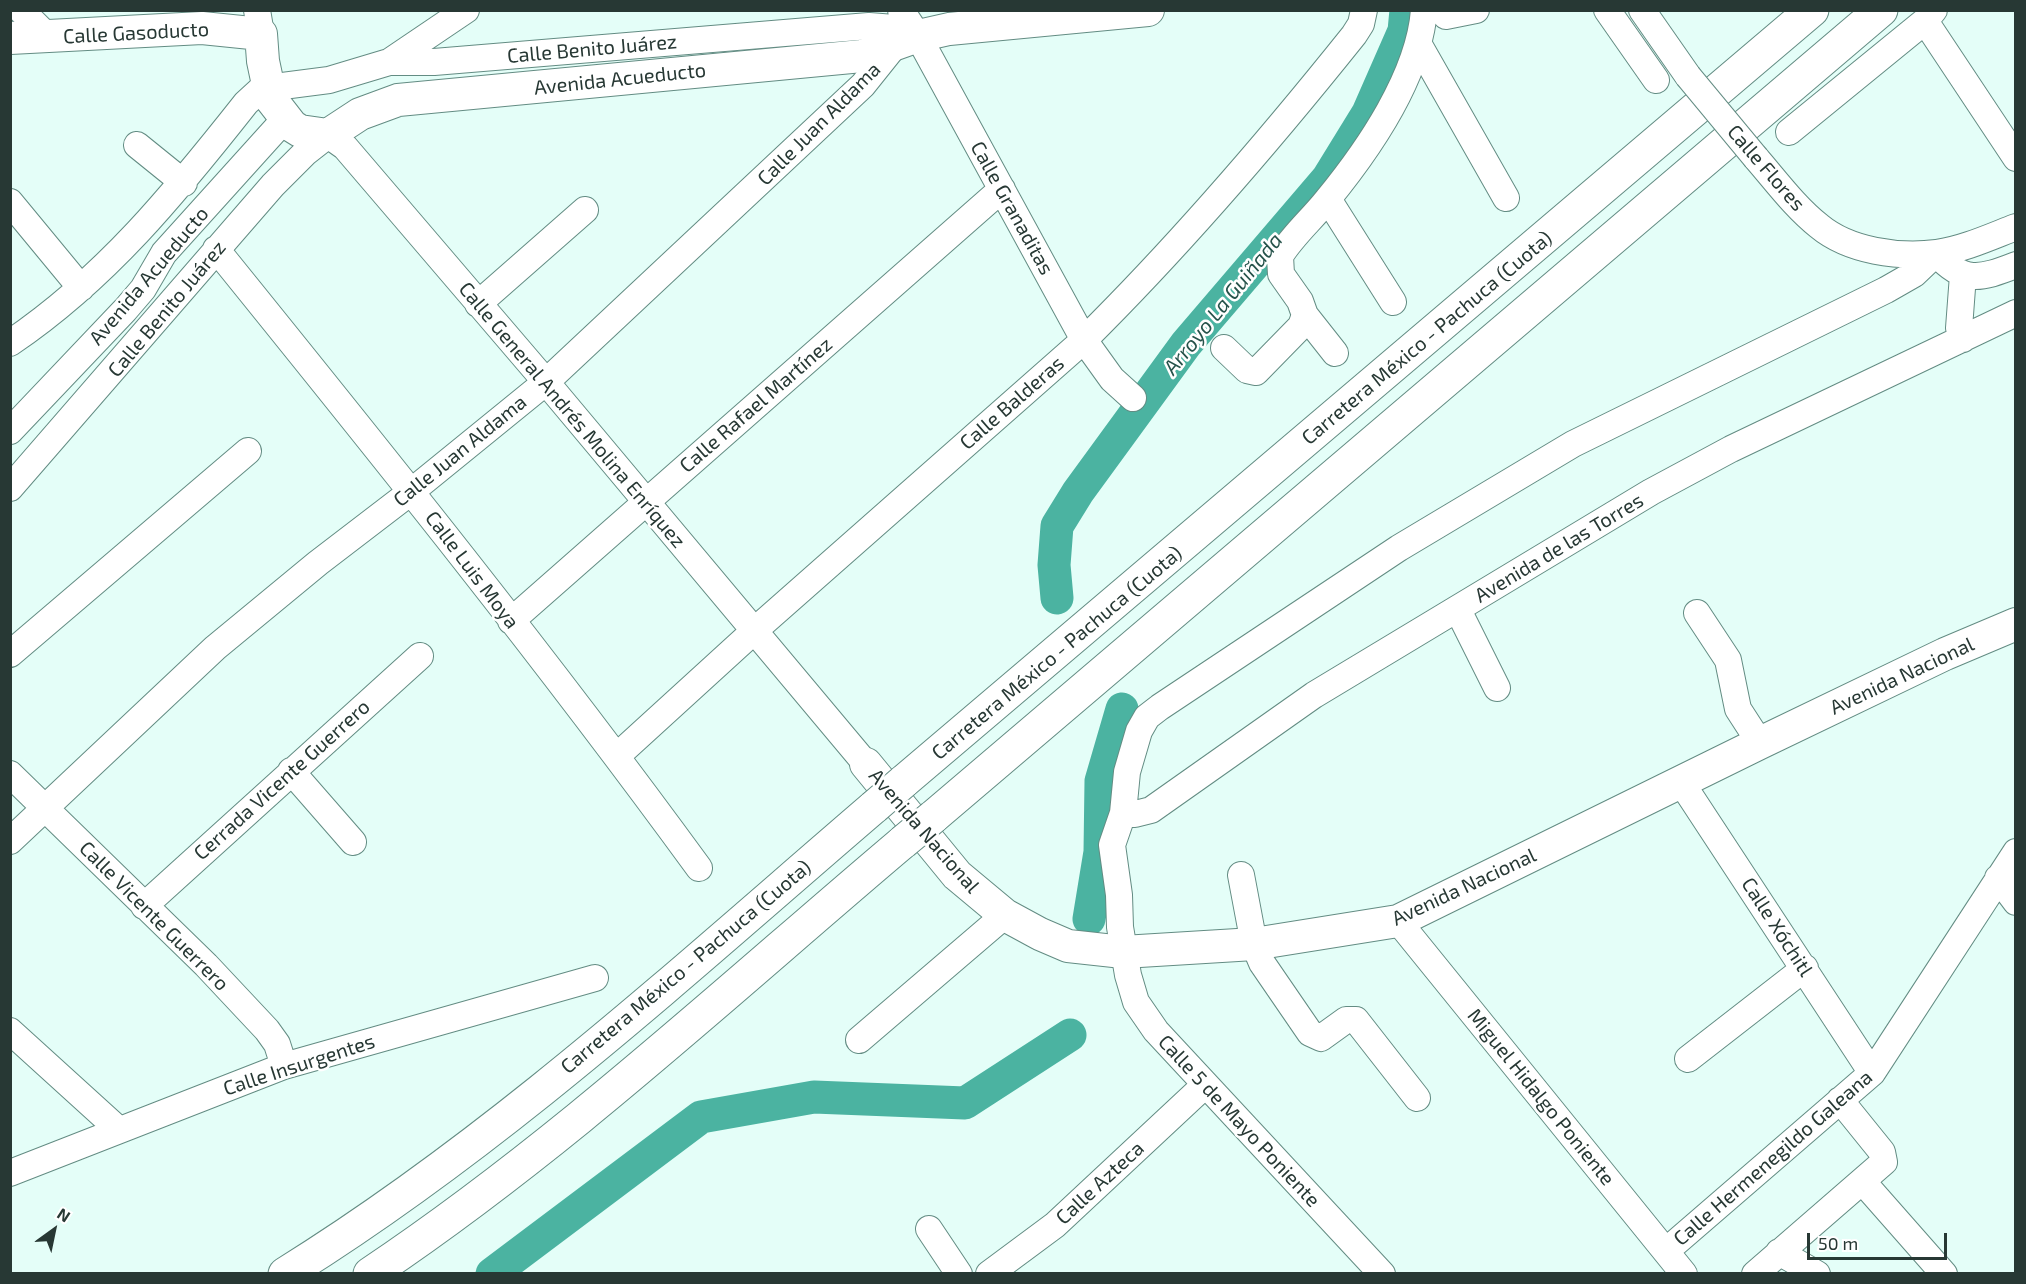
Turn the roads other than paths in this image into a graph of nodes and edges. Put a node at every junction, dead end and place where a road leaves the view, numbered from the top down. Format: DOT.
graph roads {
  1 [pos="21,10"];
  2 [pos="466,10"];
  3 [pos="1148,10"];
  4 [pos="1364,10"];
  5 [pos="1476,10"];
  6 [pos="1607,10"];
  7 [pos="1642,10"];
  8 [pos="1812,10"];
  9 [pos="1881,10"];
  10 [pos="1435,13"];
  11 [pos="1930,16"];
  12 [pos="190,19"];
  13 [pos="134,21"];
  14 [pos="259,22"];
  15 [pos="905,31"];
  16 [pos="48,37"];
  17 [pos="10,38"];
  18 [pos="1419,45"];
  19 [pos="389,62"];
  20 [pos="1656,80"];
  21 [pos="267,88"];
  22 [pos="285,119"];
  23 [pos="1789,132"];
  24 [pos="328,135"];
  25 [pos="138,145"];
  26 [pos="2016,158"];
  27 [pos="184,183"];
  28 [pos="1002,189"];
  29 [pos="1506,198"];
  30 [pos="1328,199"];
  31 [pos="10,202"];
  32 [pos="585,210"];
  33 [pos="2016,227"];
  34 [pos="216,249"];
  35 [pos="1936,253"];
  36 [pos="2016,265"];
  37 [pos="1963,275"];
  38 [pos="81,288"];
  39 [pos="1393,302"];
  40 [pos="478,304"];
  41 [pos="2016,313"];
  42 [pos="1305,315"];
  43 [pos="1962,339"];
  44 [pos="1084,340"];
  45 [pos="10,343"];
  46 [pos="1224,348"];
  47 [pos="1335,353"];
  48 [pos="546,382"];
  49 [pos="1133,398"];
  50 [pos="10,431"];
  51 [pos="248,451"];
  52 [pos="10,488"];
  53 [pos="412,491"];
  54 [pos="645,502"];
  55 [pos="1458,609"];
  56 [pos="1697,613"];
  57 [pos="511,621"];
  58 [pos="2016,624"];
  59 [pos="754,631"];
  60 [pos="10,654"];
  61 [pos="420,656"];
  62 [pos="1497,688"];
  63 [pos="1760,743"];
  64 [pos="617,756"];
  65 [pos="866,764"];
  66 [pos="291,771"];
  67 [pos="10,774"];
  68 [pos="1682,782"];
  69 [pos="46,808"];
  70 [pos="1123,813"];
  71 [pos="10,841"];
  72 [pos="353,842"];
  73 [pos="2016,852"];
  74 [pos="699,868"];
  75 [pos="1241,875"];
  76 [pos="1998,878"];
  77 [pos="2016,902"];
  78 [pos="144,906"];
  79 [pos="1005,915"];
  80 [pos="1398,921"];
  81 [pos="1254,944"];
  82 [pos="1123,952"];
  83 [pos="1805,968"];
  84 [pos="595,978"];
  85 [pos="10,1031"];
  86 [pos="859,1040"];
  87 [pos="1688,1059"];
  88 [pos="284,1066"];
  89 [pos="1872,1072"];
  90 [pos="1205,1085"];
  91 [pos="1417,1098"];
  92 [pos="1840,1100"];
  93 [pos="119,1130"];
  94 [pos="10,1173"];
  95 [pos="1863,1182"];
  96 [pos="929,1228"];
  97 [pos="1666,1251"];
  98 [pos="1779,1252"];
  99 [pos="285,1274"];
  100 [pos="370,1274"];
  101 [pos="959,1274"];
  102 [pos="989,1274"];
  103 [pos="1382,1274"];
  104 [pos="1684,1274"];
  105 [pos="1755,1274"];
  106 [pos="1817,1274"];
  107 [pos="1944,1274"];
  1 -- 16 [label="street"];
  2 -- 19 [label="street"];
  3 -- 15 [label="main road, Avenida Acueducto"];
  4 -- 44 [label="street, Calle Balderas"];
  5 -- 10 [label="street"];
  6 -- 20 [label="street"];
  7 -- 35 [label="street, Calle Flores, bridge"];
  8 -- 99 [label="highway, Carretera México - Pachuca (Cuota), bridge"];
  9 -- 100 [label="highway, bridge"];
  10 -- 18 [label="street"];
  11 -- 23 [label="street"];
  11 -- 26 [label="street"];
  12 -- 13 [label="main road, Calle Gasoducto"];
  12 -- 14 [label="main road, Calle Gasoducto"];
  13 -- 16 [label="main road, Calle Gasoducto"];
  14 -- 21 [label="main road"];
  15 -- 19 [label="street, Calle Benito Juárez"];
  15 -- 24 [label="main road, Avenida Acueducto"];
  15 -- 28 [label="street, Calle Granaditas"];
  15 -- 48 [label="street, Calle Juan Aldama"];
  16 -- 17 [label="main road, Calle Gasoducto"];
  18 -- 29 [label="street"];
  18 -- 30 [label="street"];
  19 -- 21 [label="street, Calle Benito Juárez"];
  21 -- 22 [label="main road"];
  21 -- 27 [label="street"];
  22 -- 24 [label="main road, Calle General Andrés Molina Enríquez"];
  22 -- 50 [label="street, Avenida Acueducto"];
  24 -- 34 [label="street, Calle Benito Juárez"];
  24 -- 40 [label="street, Calle General Andrés Molina Enríquez"];
  25 -- 27 [label="street"];
  27 -- 38 [label="street"];
  28 -- 44 [label="street, Calle Granaditas"];
  28 -- 54 [label="street, Calle Rafael Martínez"];
  30 -- 39 [label="street"];
  30 -- 42 [label="street"];
  31 -- 38 [label="street"];
  32 -- 40 [label="street"];
  33 -- 35 [label="street"];
  34 -- 52 [label="street, Calle Benito Juárez"];
  34 -- 53 [label="street, Calle Luis Moya"];
  35 -- 37 [label="street"];
  35 -- 70 [label="street"];
  36 -- 37 [label="street"];
  37 -- 43 [label="street"];
  38 -- 45 [label="street"];
  40 -- 48 [label="street, Calle General Andrés Molina Enríquez"];
  41 -- 43 [label="street, Avenida de las Torres"];
  42 -- 46 [label="street"];
  42 -- 47 [label="street"];
  43 -- 55 [label="street, Avenida de las Torres"];
  44 -- 49 [label="street, Calle Granaditas"];
  44 -- 59 [label="street, Calle Balderas"];
  48 -- 53 [label="street, Calle Juan Aldama"];
  48 -- 54 [label="street, Calle General Andrés Molina Enríquez"];
  51 -- 60 [label="street"];
  53 -- 57 [label="street, Calle Luis Moya"];
  53 -- 69 [label="street, Calle Juan Aldama"];
  54 -- 57 [label="street, Calle Rafael Martínez"];
  54 -- 59 [label="street, Calle General Andrés Molina Enríquez"];
  55 -- 62 [label="street"];
  55 -- 70 [label="street, Avenida de las Torres"];
  56 -- 63 [label="street"];
  57 -- 64 [label="street, Calle Luis Moya"];
  58 -- 63 [label="main road, Avenida Nacional"];
  59 -- 64 [label="street, Calle Balderas"];
  59 -- 65 [label="street, Calle General Andrés Molina Enríquez"];
  61 -- 66 [label="street, Cerrada Vicente Guerrero"];
  63 -- 68 [label="main road, Avenida Nacional"];
  64 -- 74 [label="street, Calle Luis Moya"];
  65 -- 79 [label="main road, Avenida Nacional"];
  66 -- 72 [label="street"];
  66 -- 78 [label="street, Cerrada Vicente Guerrero"];
  67 -- 69 [label="street, Calle Vicente Guerrero"];
  68 -- 80 [label="main road, Avenida Nacional"];
  68 -- 83 [label="street, Calle Xóchitl"];
  69 -- 71 [label="street, Calle Juan Aldama"];
  69 -- 78 [label="street, Calle Vicente Guerrero"];
  70 -- 82 [label="street"];
  73 -- 76 [label="street, Calle Hermenegildo Galeana"];
  75 -- 81 [label="street"];
  76 -- 77 [label="street"];
  76 -- 89 [label="street, Calle Hermenegildo Galeana"];
  78 -- 88 [label="street, Calle Vicente Guerrero"];
  79 -- 82 [label="main road, Avenida Nacional"];
  79 -- 86 [label="street"];
  80 -- 81 [label="main road, Avenida Nacional"];
  80 -- 97 [label="street, Miguel Hidalgo Poniente"];
  81 -- 82 [label="main road, Avenida Nacional"];
  81 -- 91 [label="street"];
  82 -- 90 [label="street, Calle 5 de Mayo Poniente"];
  83 -- 87 [label="street"];
  83 -- 89 [label="street, Calle Xóchitl"];
  84 -- 88 [label="street, Calle Insurgentes"];
  85 -- 93 [label="street"];
  88 -- 93 [label="street, Calle Insurgentes"];
  89 -- 92 [label="street, Calle Hermenegildo Galeana"];
  90 -- 102 [label="street, Calle Azteca"];
  90 -- 103 [label="street, Calle 5 de Mayo Poniente"];
  92 -- 95 [label="street"];
  92 -- 97 [label="street, Calle Hermenegildo Galeana"];
  93 -- 94 [label="street, Calle Insurgentes"];
  95 -- 98 [label="street"];
  95 -- 107 [label="street"];
  96 -- 101 [label="street"];
  97 -- 104 [label="street, Miguel Hidalgo Poniente"];
  98 -- 105 [label="street"];
  98 -- 106 [label="street"];
}
